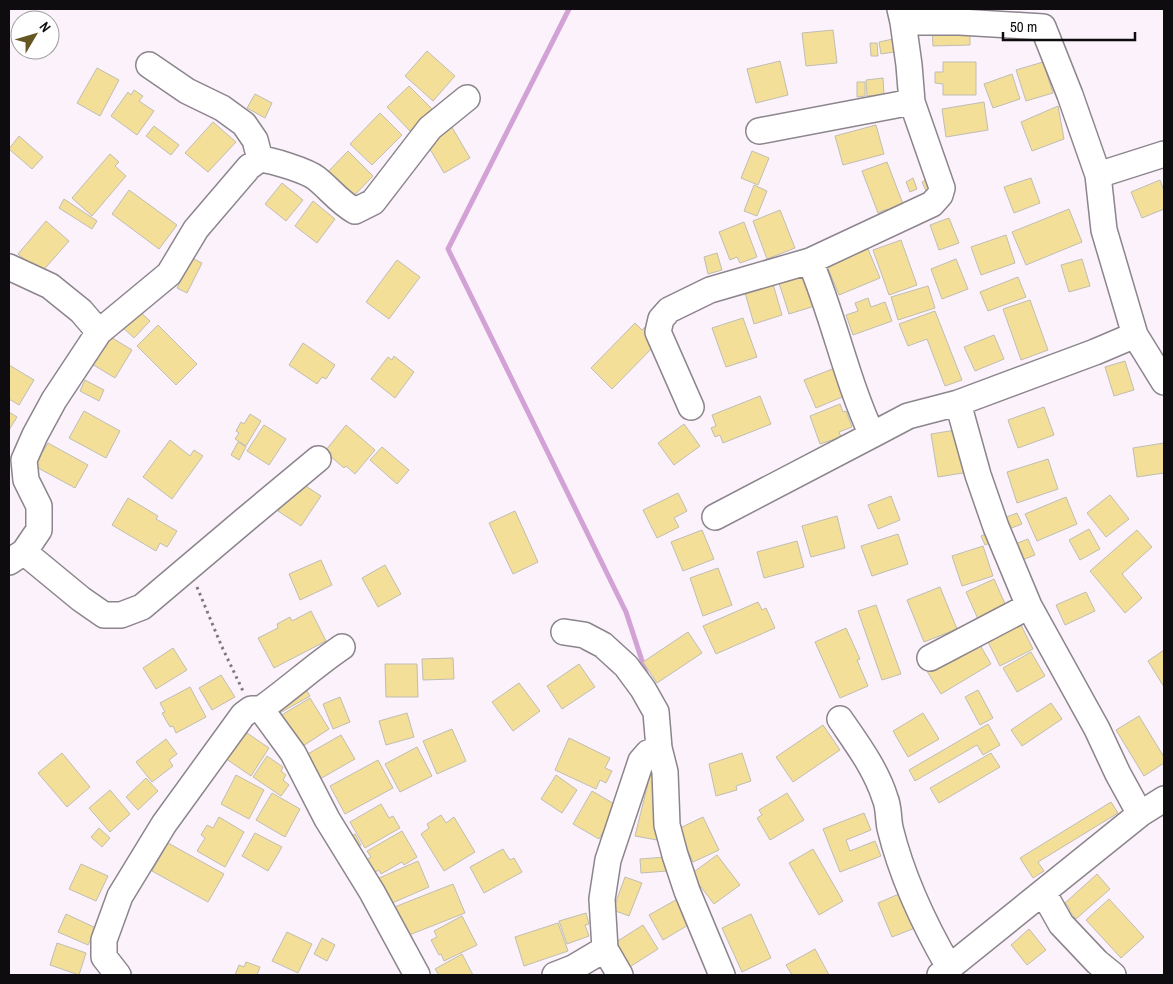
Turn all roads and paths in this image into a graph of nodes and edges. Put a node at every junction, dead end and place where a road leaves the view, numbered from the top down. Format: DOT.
graph roads {
  1 [pos="902,15"];
  2 [pos="1041,18"];
  3 [pos="149,65"];
  4 [pos="467,98"];
  5 [pos="912,102"];
  6 [pos="759,131"];
  7 [pos="1164,154"];
  8 [pos="260,159"];
  9 [pos="1098,175"];
  10 [pos="810,261"];
  11 [pos="9,268"];
  12 [pos="99,332"];
  13 [pos="1136,335"];
  14 [pos="1164,382"];
  15 [pos="958,403"];
  16 [pos="691,407"];
  17 [pos="872,435"];
  18 [pos="318,459"];
  19 [pos="715,517"];
  20 [pos="16,557"];
  21 [pos="192,564"];
  22 [pos="1029,606"];
  23 [pos="564,632"];
  24 [pos="342,647"];
  25 [pos="930,658"];
  26 [pos="256,709"];
  27 [pos="840,719"];
  28 [pos="660,748"];
  29 [pos="1164,799"];
  30 [pos="1140,814"];
  31 [pos="1043,892"];
  32 [pos="605,949"];
  33 [pos="945,971"];
  34 [pos="118,975"];
  35 [pos="417,975"];
  36 [pos="555,975"];
  37 [pos="620,975"];
  38 [pos="722,975"];
  39 [pos="1113,975"];
  1 -- 2 [label="street"];
  1 -- 5 [label="street"];
  2 -- 9 [label="street"];
  3 -- 8 [label="street"];
  4 -- 8 [label="street"];
  5 -- 6 [label="street"];
  5 -- 10 [label="street"];
  7 -- 9 [label="street"];
  8 -- 12 [label="street"];
  9 -- 13 [label="street"];
  10 -- 16 [label="street"];
  10 -- 17 [label="street"];
  11 -- 12 [label="street"];
  12 -- 20 [label="street"];
  13 -- 14 [label="street"];
  13 -- 15 [label="street"];
  15 -- 17 [label="street"];
  15 -- 22 [label="street"];
  17 -- 19 [label="street"];
  18 -- 21 [label="street"];
  20 -- 21 [label="street"];
  21 -- 26 [label="path"];
  22 -- 25 [label="street"];
  22 -- 30 [label="street"];
  23 -- 28 [label="street"];
  24 -- 26 [label="street"];
  26 -- 34 [label="street"];
  26 -- 35 [label="street"];
  27 -- 33 [label="street"];
  28 -- 32 [label="street"];
  28 -- 38 [label="street"];
  29 -- 30 [label="street"];
  30 -- 31 [label="street"];
  31 -- 33 [label="street"];
  31 -- 39 [label="street"];
  32 -- 36 [label="street"];
  32 -- 37 [label="street"];
}
